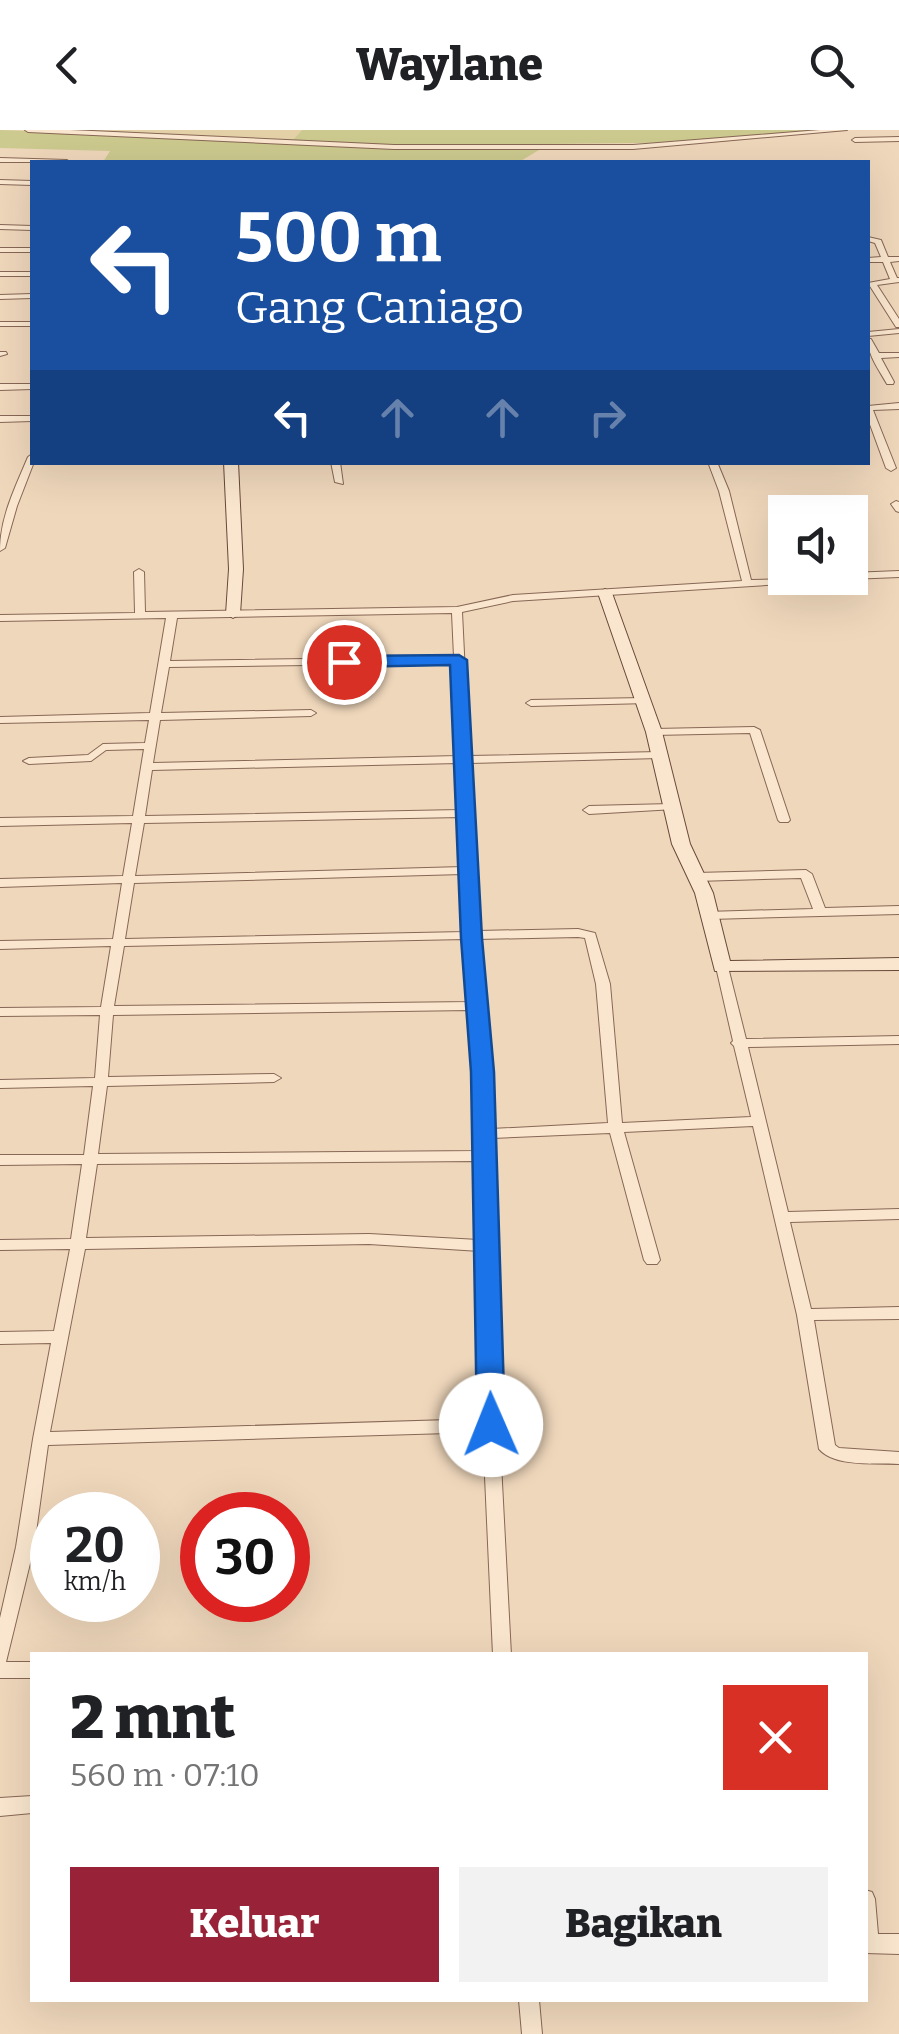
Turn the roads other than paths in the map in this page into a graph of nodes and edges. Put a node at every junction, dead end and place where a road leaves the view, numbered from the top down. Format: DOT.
graph roads {
  1 [pos="28,130"];
  2 [pos="844,130"];
  3 [pos="899,139"];
  4 [pos="855,140"];
  5 [pos="0,160"];
  6 [pos="30,161"];
  7 [pos="0,182"];
  8 [pos="30,183"];
  9 [pos="0,228"];
  10 [pos="30,228"];
  11 [pos="870,239"];
  12 [pos="0,250"];
  13 [pos="30,250"];
  14 [pos="899,259"];
  15 [pos="870,260"];
  16 [pos="886,260"];
  17 [pos="0,274"];
  18 [pos="30,274"];
  19 [pos="896,280"];
  20 [pos="0,296"];
  21 [pos="30,296"];
  22 [pos="0,324"];
  23 [pos="30,324"];
  24 [pos="899,328"];
  25 [pos="870,336"];
  26 [pos="870,342"];
  27 [pos="899,355"];
  28 [pos="875,356"];
  29 [pos="890,382"];
  30 [pos="0,386"];
  31 [pos="30,386"];
  32 [pos="899,406"];
  33 [pos="870,408"];
  34 [pos="0,419"];
  35 [pos="30,419"];
  36 [pos="872,432"];
  37 [pos="884,453"];
  38 [pos="870,454"];
  39 [pos="30,462"];
  40 [pos="230,465"];
  41 [pos="336,465"];
  42 [pos="713,465"];
  43 [pos="892,468"];
  44 [pos="340,482"];
  45 [pos="0,548"];
  46 [pos="140,572"];
  47 [pos="899,574"];
  48 [pos="868,575"];
  49 [pos="768,581"];
  50 [pos="747,582"];
  51 [pos="605,593"];
  52 [pos="457,610"];
  53 [pos="233,614"];
  54 [pos="172,615"];
  55 [pos="140,616"];
  56 [pos="0,618"];
  57 [pos="459,660"];
  58 [pos="163,664"];
  59 [pos="644,700"];
  60 [pos="531,704"];
  61 [pos="311,714"];
  62 [pos="153,717"];
  63 [pos="0,720"];
  64 [pos="654,732"];
  65 [pos="148,746"];
  66 [pos="659,755"];
  67 [pos="463,759"];
  68 [pos="30,761"];
  69 [pos="146,767"];
  70 [pos="671,808"];
  71 [pos="590,810"];
  72 [pos="466,812"];
  73 [pos="140,820"];
  74 [pos="784,820"];
  75 [pos="0,822"];
  76 [pos="468,870"];
  77 [pos="696,877"];
  78 [pos="130,879"];
  79 [pos="0,884"];
  80 [pos="899,910"];
  81 [pos="820,912"];
  82 [pos="710,915"];
  83 [pos="472,938"];
  84 [pos="119,940"];
  85 [pos="0,945"];
  86 [pos="899,964"];
  87 [pos="722,967"];
  88 [pos="479,1006"];
  89 [pos="107,1011"];
  90 [pos="0,1012"];
  91 [pos="899,1040"];
  92 [pos="738,1043"];
  93 [pos="274,1078"];
  94 [pos="101,1082"];
  95 [pos="0,1084"];
  96 [pos="760,1121"];
  97 [pos="615,1125"];
  98 [pos="483,1134"];
  99 [pos="484,1156"];
  100 [pos="90,1158"];
  101 [pos="0,1160"];
  102 [pos="899,1214"];
  103 [pos="782,1217"];
  104 [pos="78,1244"];
  105 [pos="0,1245"];
  106 [pos="488,1246"];
  107 [pos="652,1260"];
  108 [pos="899,1314"];
  109 [pos="805,1315"];
  110 [pos="0,1338"];
  111 [pos="61,1338"];
  112 [pos="491,1425"];
  113 [pos="40,1438"];
  114 [pos="899,1458"];
  115 [pos="502,1652"];
  116 [pos="0,1656"];
  117 [pos="0,1670"];
  118 [pos="30,1670"];
  119 [pos="30,1805"];
  120 [pos="0,1807"];
  121 [pos="868,1943"];
  122 [pos="899,1944"];
  123 [pos="529,2002"];
  124 [pos="532,2034"];
  1 -- 2 [label="street"];
  3 -- 4 [label="street"];
  5 -- 6 [label="street"];
  7 -- 8 [label="street"];
  9 -- 10 [label="street"];
  11 -- 16 [label="street"];
  12 -- 13 [label="street"];
  14 -- 16 [label="street"];
  15 -- 16 [label="street"];
  16 -- 19 [label="street"];
  17 -- 18 [label="street"];
  19 -- 24 [label="street"];
  20 -- 21 [label="street"];
  22 -- 23 [label="street"];
  24 -- 25 [label="street"];
  26 -- 28 [label="street"];
  27 -- 28 [label="street"];
  28 -- 29 [label="street"];
  30 -- 31 [label="street"];
  32 -- 33 [label="street"];
  34 -- 35 [label="street"];
  36 -- 37 [label="street"];
  37 -- 38 [label="street"];
  37 -- 43 [label="street"];
  39 -- 45 [label="street"];
  40 -- 53 [label="street"];
  41 -- 44 [label="street"];
  42 -- 50 [label="street"];
  46 -- 55 [label="street"];
  47 -- 48 [label="street"];
  49 -- 50 [label="street"];
  50 -- 51 [label="street"];
  51 -- 52 [label="street"];
  51 -- 59 [label="street"];
  52 -- 53 [label="street"];
  52 -- 57 [label="street"];
  53 -- 54 [label="street"];
  54 -- 55 [label="street"];
  54 -- 58 [label="street"];
  55 -- 56 [label="street"];
  57 -- 58 [label="street"];
  57 -- 67 [label="street"];
  58 -- 62 [label="street"];
  59 -- 60 [label="street"];
  59 -- 64 [label="street"];
  61 -- 62 [label="street"];
  62 -- 63 [label="street"];
  62 -- 65 [label="street"];
  64 -- 66 [label="street"];
  64 -- 74 [label="street"];
  65 -- 68 [label="street"];
  65 -- 69 [label="street"];
  66 -- 67 [label="street"];
  66 -- 70 [label="street"];
  67 -- 69 [label="street"];
  67 -- 72 [label="street"];
  69 -- 73 [label="street"];
  70 -- 71 [label="street"];
  70 -- 77 [label="street"];
  72 -- 73 [label="street"];
  72 -- 76 [label="street"];
  73 -- 75 [label="street"];
  73 -- 78 [label="street"];
  76 -- 78 [label="street"];
  76 -- 83 [label="street"];
  77 -- 81 [label="street"];
  77 -- 82 [label="street"];
  78 -- 79 [label="street"];
  78 -- 84 [label="street"];
  80 -- 81 [label="street"];
  81 -- 82 [label="street"];
  82 -- 87 [label="street"];
  83 -- 84 [label="street"];
  83 -- 88 [label="street"];
  83 -- 97 [label="street"];
  84 -- 85 [label="street"];
  84 -- 89 [label="street"];
  86 -- 87 [label="street"];
  87 -- 92 [label="street"];
  88 -- 89 [label="street"];
  88 -- 98 [label="street"];
  89 -- 90 [label="street"];
  89 -- 94 [label="street"];
  91 -- 92 [label="street"];
  92 -- 96 [label="street"];
  93 -- 94 [label="street"];
  94 -- 95 [label="street"];
  94 -- 100 [label="street"];
  96 -- 97 [label="street"];
  96 -- 103 [label="street"];
  97 -- 98 [label="street"];
  97 -- 107 [label="street"];
  98 -- 99 [label="street"];
  99 -- 100 [label="street"];
  99 -- 106 [label="street"];
  100 -- 101 [label="street"];
  100 -- 104 [label="street"];
  102 -- 103 [label="street"];
  103 -- 109 [label="street"];
  104 -- 105 [label="street"];
  104 -- 106 [label="street"];
  104 -- 111 [label="street"];
  106 -- 112 [label="street"];
  108 -- 109 [label="street"];
  109 -- 114 [label="street"];
  110 -- 111 [label="street"];
  111 -- 113 [label="street"];
  112 -- 113 [label="street"];
  112 -- 115 [label="street"];
  113 -- 116 [label="street"];
  117 -- 118 [label="street"];
  119 -- 120 [label="street"];
  121 -- 122 [label="street"];
  123 -- 124 [label="street"];
}
